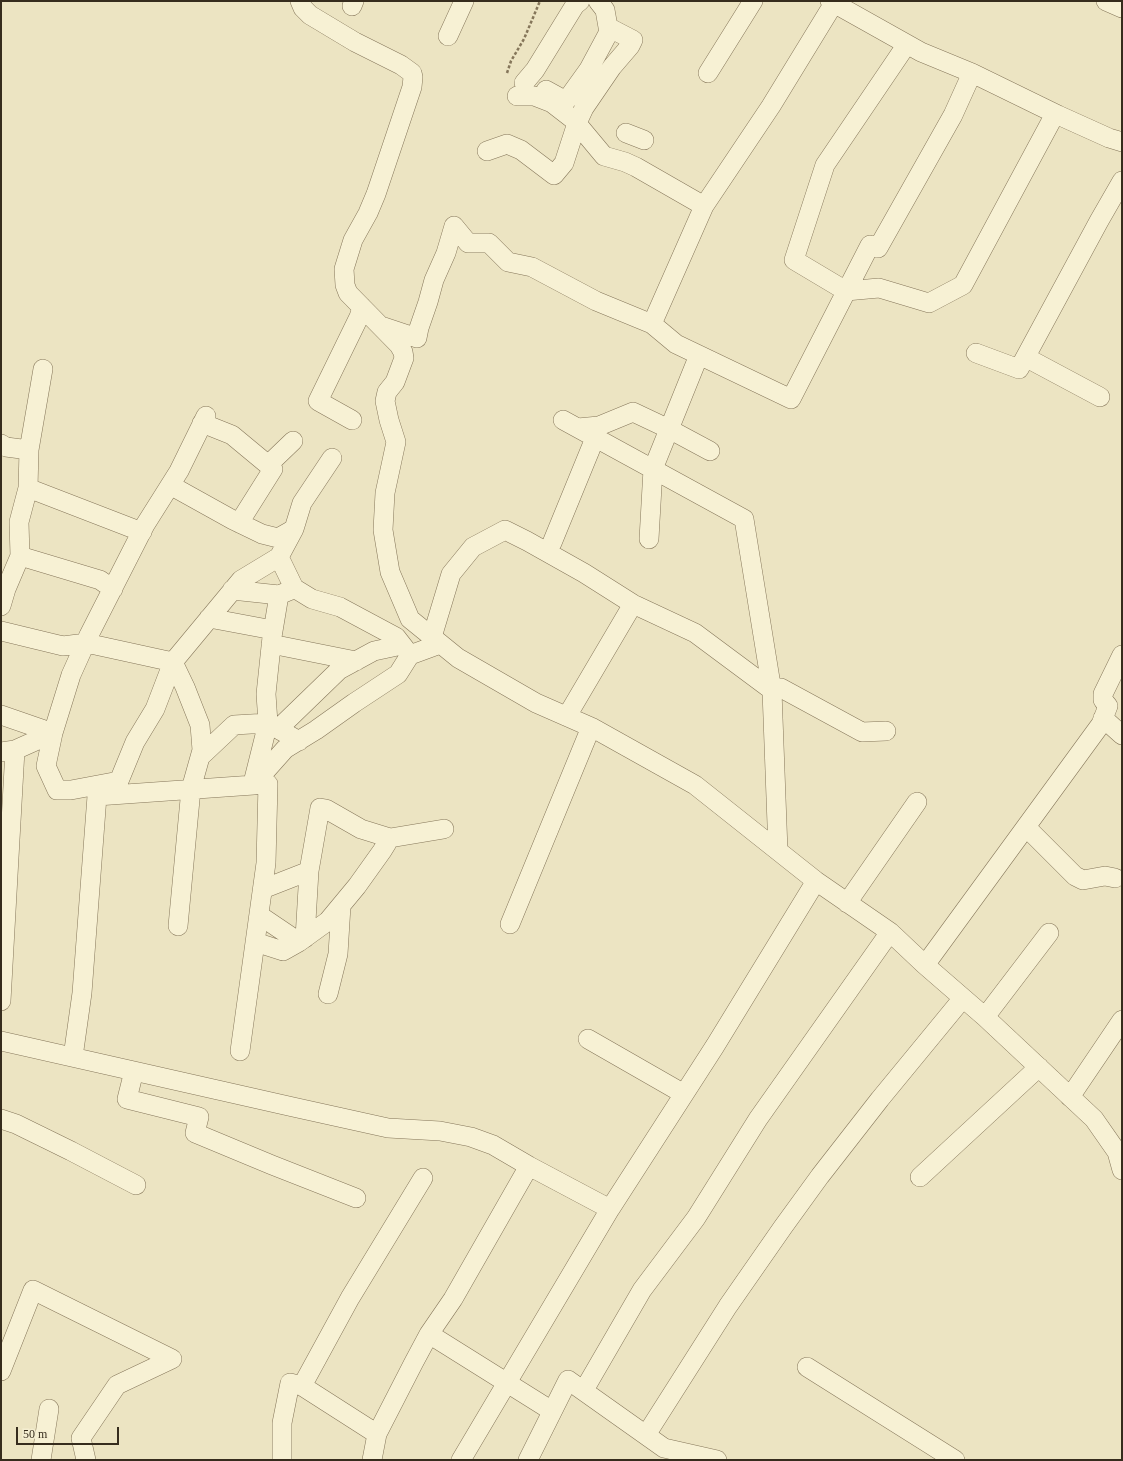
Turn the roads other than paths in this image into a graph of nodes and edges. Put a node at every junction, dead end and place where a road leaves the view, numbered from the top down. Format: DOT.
graph roads {
  1 [pos="300,1"];
  2 [pos="464,1"];
  3 [pos="580,1"];
  4 [pos="598,1"];
  5 [pos="753,1"];
  6 [pos="1106,1"];
  7 [pos="832,2"];
  8 [pos="1122,8"];
  9 [pos="611,28"];
  10 [pos="448,36"];
  11 [pos="907,44"];
  12 [pos="708,73"];
  13 [pos="972,73"];
  14 [pos="521,89"];
  15 [pos="1055,114"];
  16 [pos="576,123"];
  17 [pos="626,133"];
  18 [pos="644,140"];
  19 [pos="1122,142"];
  20 [pos="487,151"];
  21 [pos="1122,181"];
  22 [pos="704,206"];
  23 [pos="846,291"];
  24 [pos="362,307"];
  25 [pos="652,324"];
  26 [pos="381,326"];
  27 [pos="976,353"];
  28 [pos="699,355"];
  29 [pos="1027,358"];
  30 [pos="43,369"];
  31 [pos="1100,397"];
  32 [pos="352,420"];
  33 [pos="669,429"];
  34 [pos="595,438"];
  35 [pos="292,441"];
  36 [pos="1,444"];
  37 [pos="29,450"];
  38 [pos="710,451"];
  39 [pos="332,458"];
  40 [pos="268,465"];
  41 [pos="653,469"];
  42 [pos="170,485"];
  43 [pos="28,488"];
  44 [pos="239,523"];
  45 [pos="294,529"];
  46 [pos="142,532"];
  47 [pos="649,539"];
  48 [pos="552,543"];
  49 [pos="20,556"];
  50 [pos="279,556"];
  51 [pos="113,589"];
  52 [pos="232,590"];
  53 [pos="286,592"];
  54 [pos="633,604"];
  55 [pos="1,606"];
  56 [pos="209,618"];
  57 [pos="1,631"];
  58 [pos="272,637"];
  59 [pos="436,640"];
  60 [pos="86,643"];
  61 [pos="406,650"];
  62 [pos="1122,655"];
  63 [pos="356,661"];
  64 [pos="172,662"];
  65 [pos="772,688"];
  66 [pos="1,715"];
  67 [pos="567,716"];
  68 [pos="1103,718"];
  69 [pos="268,723"];
  70 [pos="591,727"];
  71 [pos="886,731"];
  72 [pos="53,732"];
  73 [pos="1122,735"];
  74 [pos="299,741"];
  75 [pos="8,751"];
  76 [pos="201,756"];
  77 [pos="253,785"];
  78 [pos="191,789"];
  79 [pos="917,802"];
  80 [pos="1026,826"];
  81 [pos="444,829"];
  82 [pos="390,838"];
  83 [pos="778,851"];
  84 [pos="309,871"];
  85 [pos="1115,878"];
  86 [pos="816,881"];
  87 [pos="263,889"];
  88 [pos="848,903"];
  89 [pos="341,906"];
  90 [pos="259,915"];
  91 [pos="510,924"];
  92 [pos="178,926"];
  93 [pos="890,932"];
  94 [pos="1049,933"];
  95 [pos="302,940"];
  96 [pos="255,942"];
  97 [pos="925,965"];
  98 [pos="328,994"];
  99 [pos="963,998"];
  100 [pos="1,1001"];
  101 [pos="985,1017"];
  102 [pos="1122,1020"];
  103 [pos="588,1039"];
  104 [pos="1,1041"];
  105 [pos="240,1051"];
  106 [pos="73,1057"];
  107 [pos="1039,1067"];
  108 [pos="134,1071"];
  109 [pos="684,1094"];
  110 [pos="1070,1097"];
  111 [pos="1,1119"];
  112 [pos="1121,1162"];
  113 [pos="529,1166"];
  114 [pos="920,1177"];
  115 [pos="423,1178"];
  116 [pos="136,1186"];
  117 [pos="356,1198"];
  118 [pos="610,1208"];
  119 [pos="429,1334"];
  120 [pos="807,1367"];
  121 [pos="1,1371"];
  122 [pos="507,1383"];
  123 [pos="302,1386"];
  124 [pos="584,1390"];
  125 [pos="49,1409"];
  126 [pos="552,1411"];
  127 [pos="377,1434"];
  128 [pos="646,1435"];
  129 [pos="660,1454"];
  130 [pos="41,1460"];
  131 [pos="86,1460"];
  132 [pos="282,1460"];
  133 [pos="372,1460"];
  134 [pos="461,1460"];
  135 [pos="528,1460"];
  136 [pos="718,1460"];
  137 [pos="955,1460"];
  1 -- 24 [label="street"];
  2 -- 10 [label="street"];
  3 -- 14 [label="street"];
  4 -- 9 [label="street"];
  5 -- 12 [label="street"];
  6 -- 8 [label="street"];
  7 -- 11 [label="street"];
  7 -- 22 [label="street"];
  9 -- 14 [label="street"];
  9 -- 16 [label="street"];
  11 -- 13 [label="street"];
  11 -- 23 [label="street"];
  13 -- 15 [label="street"];
  13 -- 23 [label="street"];
  14 -- 16 [label="street"];
  15 -- 19 [label="street"];
  15 -- 23 [label="street"];
  16 -- 20 [label="street"];
  16 -- 22 [label="street"];
  17 -- 18 [label="street"];
  21 -- 29 [label="street"];
  22 -- 25 [label="street"];
  23 -- 28 [label="street"];
  24 -- 26 [label="street"];
  24 -- 32 [label="street"];
  25 -- 26 [label="street"];
  25 -- 28 [label="street"];
  26 -- 59 [label="street"];
  27 -- 29 [label="street"];
  28 -- 33 [label="street"];
  29 -- 31 [label="street"];
  30 -- 37 [label="street"];
  33 -- 34 [label="street"];
  33 -- 38 [label="street"];
  33 -- 41 [label="street"];
  34 -- 41 [label="street"];
  34 -- 48 [label="street"];
  35 -- 40 [label="street"];
  36 -- 37 [label="street"];
  37 -- 43 [label="street"];
  39 -- 45 [label="street"];
  40 -- 42 [label="street"];
  40 -- 44 [label="street"];
  41 -- 47 [label="street"];
  41 -- 65 [label="street"];
  42 -- 44 [label="street"];
  42 -- 46 [label="street"];
  43 -- 46 [label="street"];
  43 -- 49 [label="street"];
  44 -- 45 [label="street"];
  45 -- 50 [label="street"];
  46 -- 51 [label="street"];
  49 -- 51 [label="street"];
  49 -- 55 [label="street"];
  50 -- 52 [label="street"];
  50 -- 53 [label="street"];
  51 -- 60 [label="street"];
  52 -- 53 [label="street"];
  52 -- 56 [label="street"];
  53 -- 58 [label="street"];
  53 -- 61 [label="street"];
  54 -- 59 [label="street"];
  54 -- 65 [label="street"];
  54 -- 67 [label="street"];
  56 -- 58 [label="street"];
  56 -- 64 [label="street"];
  57 -- 60 [label="street"];
  58 -- 63 [label="street"];
  58 -- 69 [label="street"];
  59 -- 61 [label="street"];
  59 -- 67 [label="street"];
  60 -- 64 [label="street"];
  60 -- 72 [label="street"];
  61 -- 63 [label="street"];
  61 -- 74 [label="street"];
  62 -- 68 [label="street"];
  63 -- 74 [label="street"];
  64 -- 72 [label="street"];
  64 -- 76 [label="street"];
  65 -- 71 [label="street"];
  65 -- 83 [label="street"];
  66 -- 72 [label="street"];
  67 -- 70 [label="street"];
  68 -- 73 [label="street"];
  68 -- 80 [label="street"];
  69 -- 76 [label="street"];
  69 -- 77 [label="street"];
  70 -- 83 [label="street"];
  70 -- 91 [label="street"];
  72 -- 75 [label="street"];
  74 -- 77 [label="street"];
  75 -- 100 [label="street"];
  76 -- 78 [label="street"];
  77 -- 78 [label="street"];
  77 -- 87 [label="street"];
  78 -- 92 [label="street"];
  78 -- 106 [label="street"];
  79 -- 88 [label="street"];
  80 -- 85 [label="street"];
  80 -- 97 [label="street"];
  81 -- 82 [label="street"];
  82 -- 84 [label="street"];
  82 -- 89 [label="street"];
  83 -- 86 [label="street"];
  84 -- 87 [label="street"];
  84 -- 95 [label="street"];
  86 -- 88 [label="street"];
  86 -- 109 [label="street"];
  87 -- 90 [label="street"];
  88 -- 93 [label="street"];
  89 -- 95 [label="street"];
  89 -- 98 [label="street"];
  90 -- 95 [label="street"];
  90 -- 96 [label="street"];
  93 -- 97 [label="street"];
  93 -- 124 [label="street"];
  94 -- 101 [label="street"];
  95 -- 96 [label="street"];
  96 -- 105 [label="street"];
  97 -- 99 [label="street"];
  99 -- 101 [label="street"];
  99 -- 128 [label="street"];
  101 -- 107 [label="street"];
  102 -- 110 [label="street"];
  103 -- 109 [label="street"];
  104 -- 106 [label="street"];
  106 -- 108 [label="street"];
  107 -- 110 [label="street"];
  107 -- 114 [label="street"];
  108 -- 113 [label="street"];
  108 -- 117 [label="street"];
  109 -- 118 [label="street"];
  110 -- 112 [label="street"];
  111 -- 116 [label="street"];
  113 -- 118 [label="street"];
  113 -- 119 [label="street"];
  115 -- 123 [label="street"];
  118 -- 122 [label="street"];
  119 -- 122 [label="street"];
  119 -- 127 [label="street"];
  120 -- 137 [label="street"];
  121 -- 131 [label="street"];
  122 -- 126 [label="street"];
  122 -- 134 [label="street"];
  123 -- 127 [label="street"];
  123 -- 132 [label="street"];
  124 -- 126 [label="street"];
  124 -- 128 [label="street"];
  125 -- 130 [label="street"];
  126 -- 135 [label="street"];
  127 -- 133 [label="street"];
  128 -- 129 [label="street"];
  129 -- 136 [label="street"];
}
